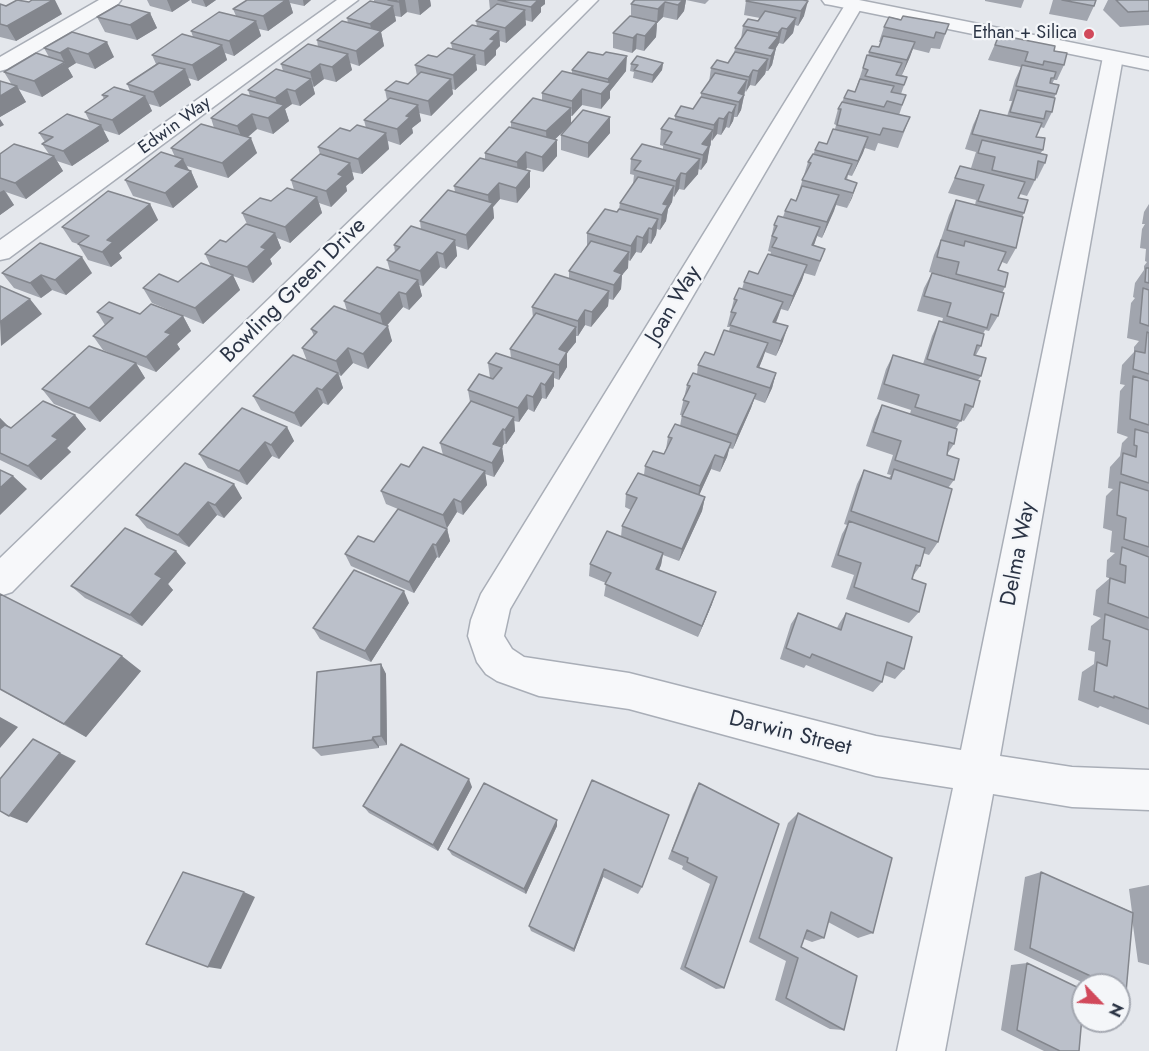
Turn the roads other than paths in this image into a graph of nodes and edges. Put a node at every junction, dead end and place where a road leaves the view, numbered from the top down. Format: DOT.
graph roads {
  1 [pos="112,0"];
  2 [pos="349,0"];
  3 [pos="589,0"];
  4 [pos="842,2"];
  5 [pos="1113,57"];
  6 [pos="1149,64"];
  7 [pos="0,65"];
  8 [pos="0,252"];
  9 [pos="0,581"];
  10 [pos="493,605"];
  11 [pos="977,771"];
  12 [pos="1149,790"];
  13 [pos="921,1051"];
  1 -- 7 [label="street"];
  2 -- 8 [label="street, Edwin Way"];
  3 -- 9 [label="street, Bowling Green Drive"];
  4 -- 5 [label="street"];
  4 -- 10 [label="street, Joan Way"];
  5 -- 6 [label="street"];
  5 -- 11 [label="street, Delma Way"];
  10 -- 11 [label="street, Darwin Street"];
  11 -- 12 [label="street, Darwin Street"];
  11 -- 13 [label="street, Delma Way"];
}
